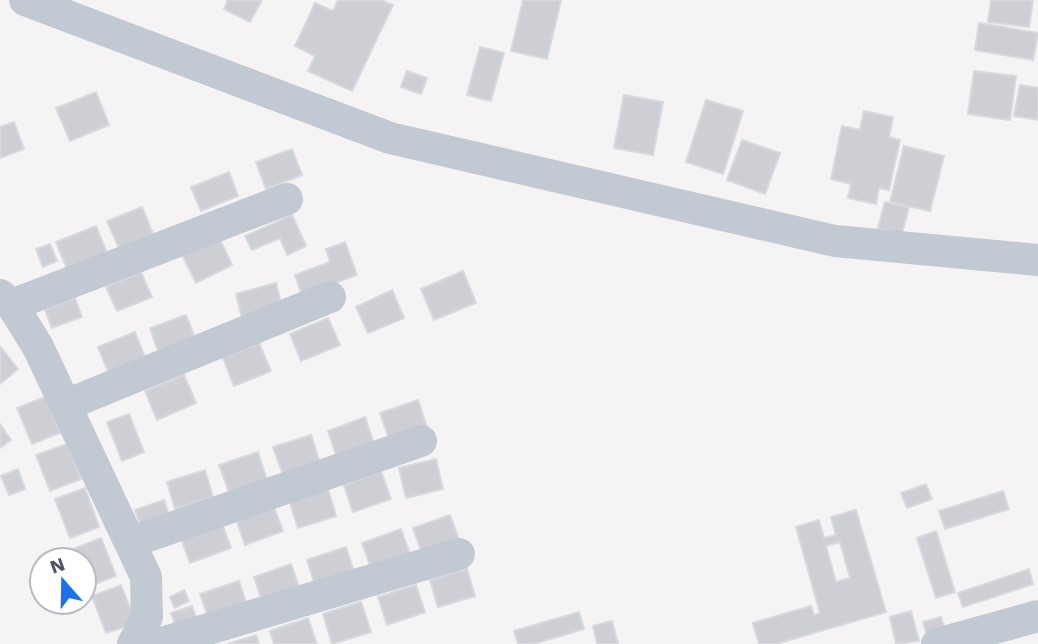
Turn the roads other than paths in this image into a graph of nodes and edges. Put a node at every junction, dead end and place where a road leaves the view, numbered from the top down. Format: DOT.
graph roads {
  1 [pos="25,0"];
  2 [pos="287,199"];
  3 [pos="1038,260"];
  4 [pos="331,297"];
  5 [pos="6,300"];
  6 [pos="66,405"];
  7 [pos="421,441"];
  8 [pos="131,542"];
  9 [pos="459,554"];
  10 [pos="1038,615"];
  11 [pos="133,644"];
  12 [pos="158,644"];
  13 [pos="937,644"];
  1 -- 3 [label="street"];
  2 -- 5 [label="street"];
  4 -- 6 [label="street"];
  5 -- 6 [label="street"];
  6 -- 8 [label="street"];
  7 -- 8 [label="street"];
  8 -- 11 [label="street"];
  9 -- 12 [label="street"];
  10 -- 13 [label="street"];
}
